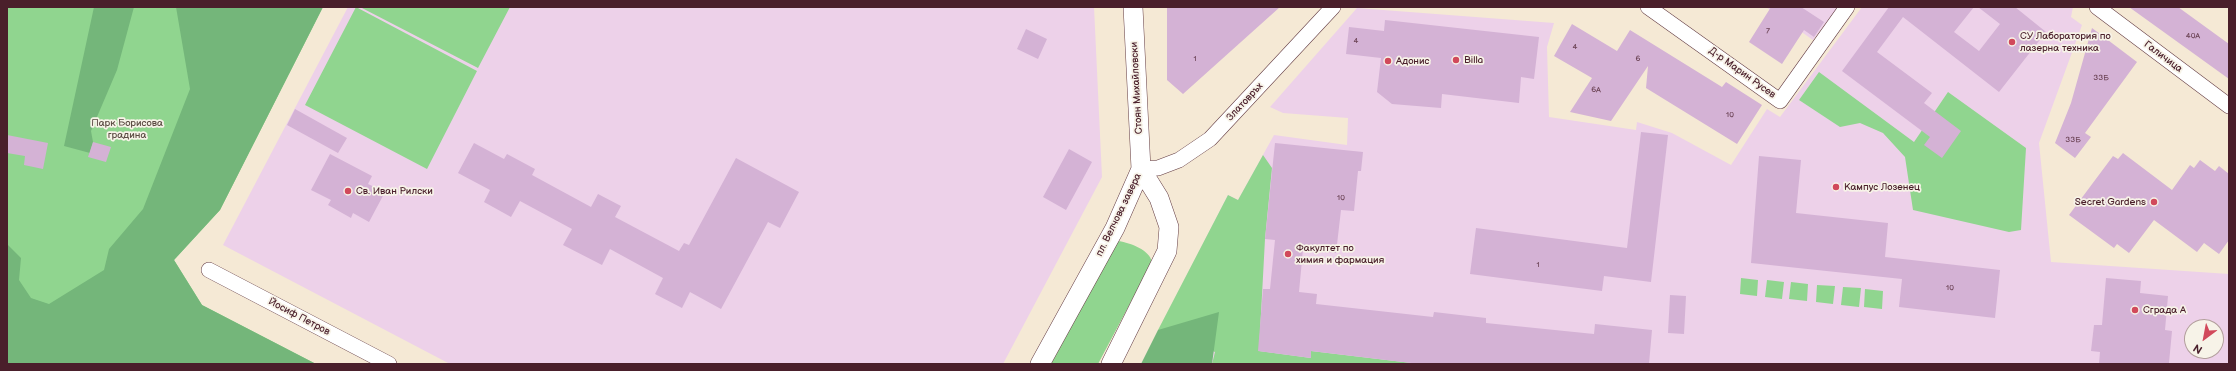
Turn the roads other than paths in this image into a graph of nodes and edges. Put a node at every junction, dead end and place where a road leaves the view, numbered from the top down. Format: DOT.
graph roads {
  1 [pos="1133,7"];
  2 [pos="1333,7"];
  3 [pos="1648,7"];
  4 [pos="1848,7"];
  5 [pos="2097,7"];
  6 [pos="2229,106"];
  7 [pos="1140,169"];
  8 [pos="209,270"];
  9 [pos="389,364"];
  10 [pos="1040,364"];
  11 [pos="1111,364"];
  1 -- 7 [label="street, Стоян Михайловски"];
  2 -- 7 [label="street, Златовръх"];
  3 -- 4 [label="street, Д-р Марин Русев"];
  5 -- 6 [label="street, Галичица"];
  7 -- 10 [label="street, пл. Велчова завера"];
  7 -- 11 [label="street, пл. Велчова завера"];
  8 -- 9 [label="street, Йосиф Петров"];
}
